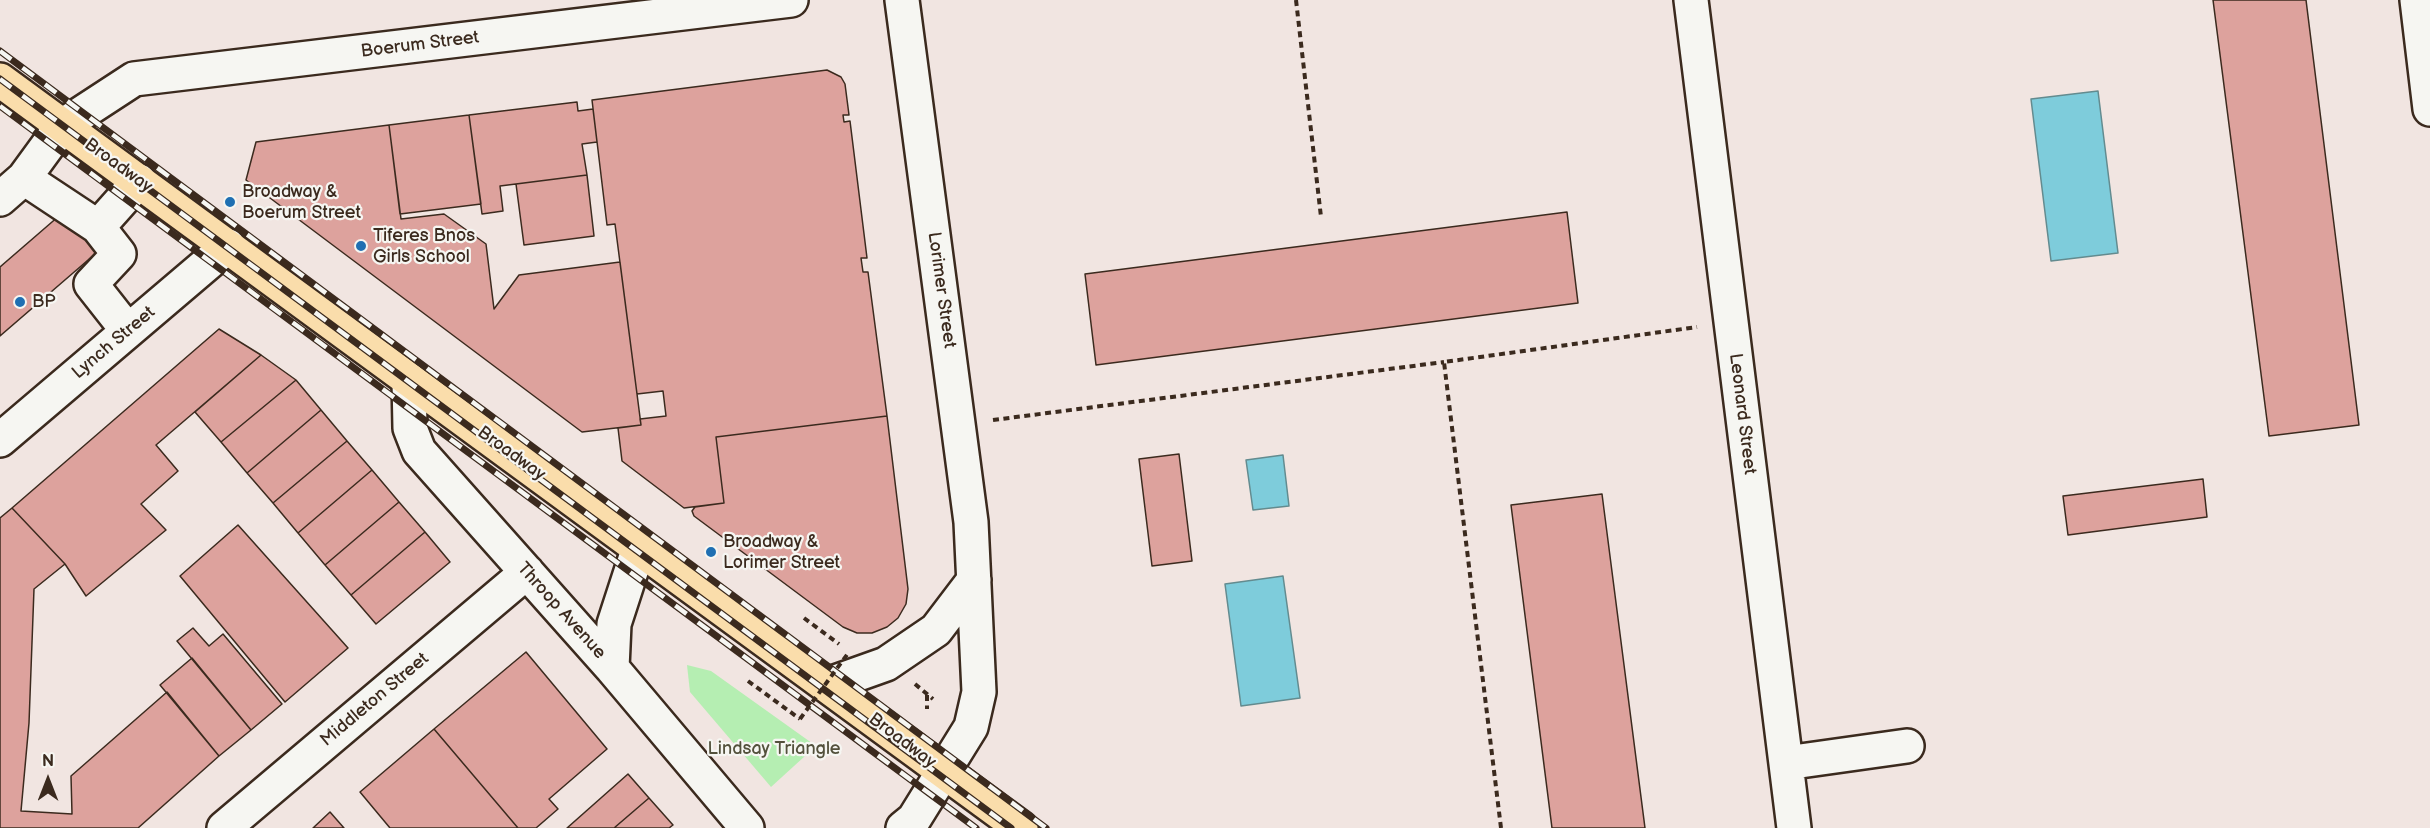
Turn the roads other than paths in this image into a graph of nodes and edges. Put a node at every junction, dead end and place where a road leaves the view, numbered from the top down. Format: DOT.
graph roads {
  1 [pos="791,0"];
  2 [pos="902,0"];
  3 [pos="1691,0"];
  4 [pos="2417,0"];
  5 [pos="0,80"];
  6 [pos="2430,110"];
  7 [pos="63,126"];
  8 [pos="139,182"];
  9 [pos="12,188"];
  10 [pos="98,227"];
  11 [pos="228,246"];
  12 [pos="128,331"];
  13 [pos="409,380"];
  14 [pos="0,440"];
  15 [pos="639,547"];
  16 [pos="527,572"];
  17 [pos="974,580"];
  18 [pos="612,668"];
  19 [pos="827,684"];
  20 [pos="1907,746"];
  21 [pos="1786,763"];
  22 [pos="943,771"];
  23 [pos="224,828"];
  24 [pos="747,828"];
  25 [pos="903,828"];
  26 [pos="1021,828"];
  27 [pos="1794,828"];
  1 -- 7 [label="street, Boerum Street"];
  2 -- 17 [label="street, Lorimer Street"];
  3 -- 21 [label="street, Leonard Street"];
  4 -- 6 [label="street"];
  5 -- 7 [label="main road, Broadway"];
  7 -- 8 [label="main road, Broadway"];
  7 -- 9 [label="street, Boerum Street"];
  8 -- 10 [label="street"];
  8 -- 11 [label="main road, Broadway"];
  9 -- 10 [label="street"];
  10 -- 12 [label="street"];
  11 -- 12 [label="street, Lynch Street"];
  11 -- 13 [label="main road, Broadway"];
  12 -- 14 [label="street, Lynch Street"];
  13 -- 15 [label="main road, Broadway"];
  13 -- 16 [label="street, Throop Avenue"];
  15 -- 18 [label="street"];
  15 -- 19 [label="main road, Broadway"];
  16 -- 18 [label="street, Throop Avenue"];
  16 -- 23 [label="street, Middleton Street"];
  17 -- 19 [label="street"];
  17 -- 22 [label="street, Lorimer Street"];
  18 -- 24 [label="street, Throop Avenue"];
  19 -- 22 [label="main road, Broadway"];
  20 -- 21 [label="street"];
  21 -- 27 [label="street, Leonard Street"];
  22 -- 25 [label="street, Lorimer Street"];
  22 -- 26 [label="main road, Broadway"];
}
